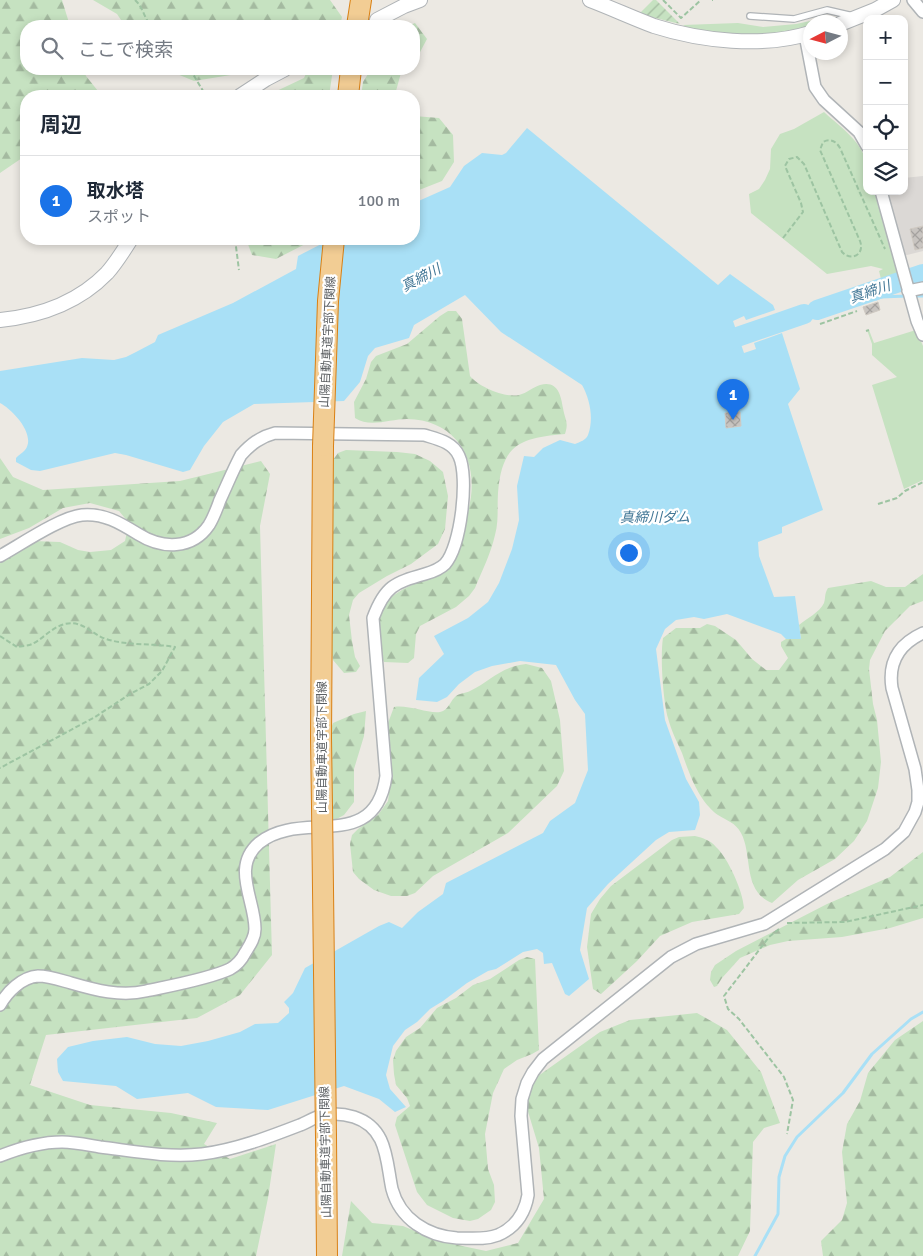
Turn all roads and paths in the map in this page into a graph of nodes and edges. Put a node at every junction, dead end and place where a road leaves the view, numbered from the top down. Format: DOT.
graph roads {
  1 [pos="135,0"];
  2 [pos="361,0"];
  3 [pos="420,0"];
  4 [pos="663,0"];
  5 [pos="701,0"];
  6 [pos="893,0"];
  7 [pos="914,0"];
  8 [pos="594,1"];
  9 [pos="923,12"];
  10 [pos="750,16"];
  11 [pos="857,17"];
  12 [pos="146,20"];
  13 [pos="358,20"];
  14 [pos="377,20"];
  15 [pos="848,21"];
  16 [pos="803,35"];
  17 [pos="811,60"];
  18 [pos="194,75"];
  19 [pos="272,75"];
  20 [pos="350,75"];
  21 [pos="202,90"];
  22 [pos="249,90"];
  23 [pos="349,90"];
  24 [pos="863,139"];
  25 [pos="883,195"];
  26 [pos="783,238"];
  27 [pos="127,245"];
  28 [pos="236,245"];
  29 [pos="333,245"];
  30 [pos="899,257"];
  31 [pos="239,270"];
  32 [pos="923,288"];
  33 [pos="908,289"];
  34 [pos="857,312"];
  35 [pos="0,320"];
  36 [pos="820,324"];
  37 [pos="923,335"];
  38 [pos="923,482"];
  39 [pos="878,504"];
  40 [pos="0,556"];
  41 [pos="923,633"];
  42 [pos="0,636"];
  43 [pos="0,768"];
  44 [pos="923,905"];
  45 [pos="0,1005"];
  46 [pos="787,1134"];
  47 [pos="0,1156"];
  48 [pos="327,1256"];
  1 -- 12 [label="path"];
  2 -- 13 [label="highway"];
  3 -- 14 [label="street"];
  4 -- 5 [label="path"];
  6 -- 11 [label="street"];
  7 -- 9 [label="street"];
  8 -- 16 [label="street"];
  10 -- 11 [label="lane"];
  11 -- 15 [label="street"];
  17 -- 24 [label="street"];
  18 -- 21 [label="path"];
  19 -- 22 [label="street"];
  20 -- 23 [label="highway"];
  25 -- 30 [label="street"];
  26 -- 30 [label="path"];
  27 -- 35 [label="street"];
  28 -- 31 [label="path"];
  29 -- 48 [label="highway, 山陽自動車道宇部下関線, bridge"];
  30 -- 33 [label="street"];
  32 -- 33 [label="street"];
  33 -- 37 [label="street"];
  34 -- 36 [label="path"];
  38 -- 39 [label="path"];
  40 -- 45 [label="street"];
  41 -- 47 [label="street"];
  42 -- 43 [label="path"];
  44 -- 46 [label="path"];
}
